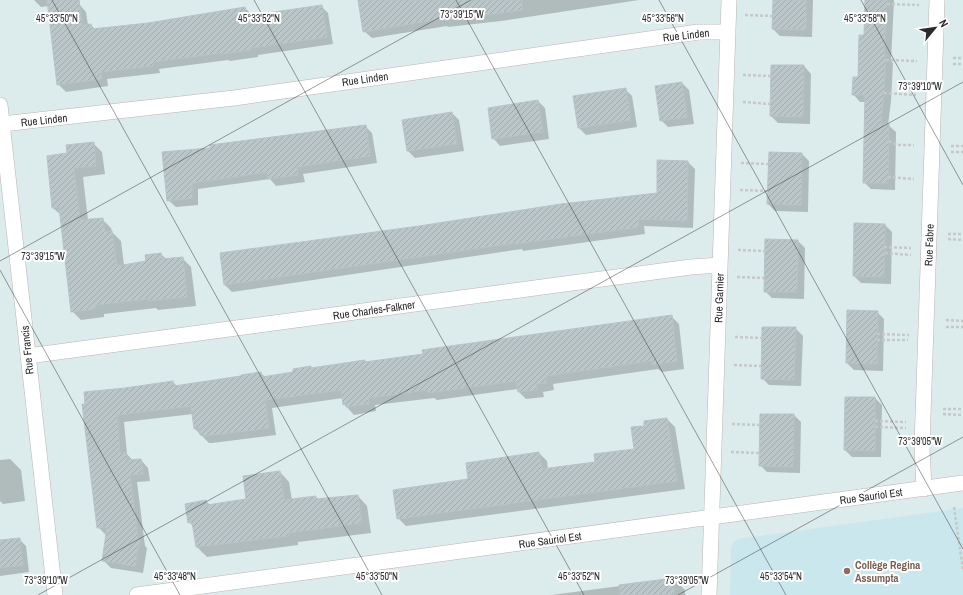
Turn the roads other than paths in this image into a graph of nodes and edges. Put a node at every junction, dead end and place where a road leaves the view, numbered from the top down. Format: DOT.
graph roads {
  1 [pos="729,0"];
  2 [pos="937,0"];
  3 [pos="728,32"];
  4 [pos="0,105"];
  5 [pos="2,124"];
  6 [pos="720,266"];
  7 [pos="28,356"];
  8 [pos="963,483"];
  9 [pos="924,489"];
  10 [pos="713,518"];
  11 [pos="55,595"];
  12 [pos="137,595"];
  13 [pos="709,595"];
  1 -- 3 [label="street, Rue Garnier"];
  2 -- 9 [label="street, Rue Fabre"];
  3 -- 5 [label="street, Rue Linden"];
  3 -- 6 [label="street, Rue Garnier"];
  4 -- 5 [label="street, Rue Francis"];
  5 -- 7 [label="street, Rue Francis"];
  6 -- 7 [label="street, Rue Charles-Falkner"];
  6 -- 10 [label="street, Rue Garnier"];
  7 -- 11 [label="street, Rue Francis"];
  8 -- 9 [label="street, Rue Sauriol Est"];
  9 -- 10 [label="street, Rue Sauriol Est"];
  10 -- 12 [label="street, Rue Sauriol Est"];
  10 -- 13 [label="street, Rue Garnier"];
}
